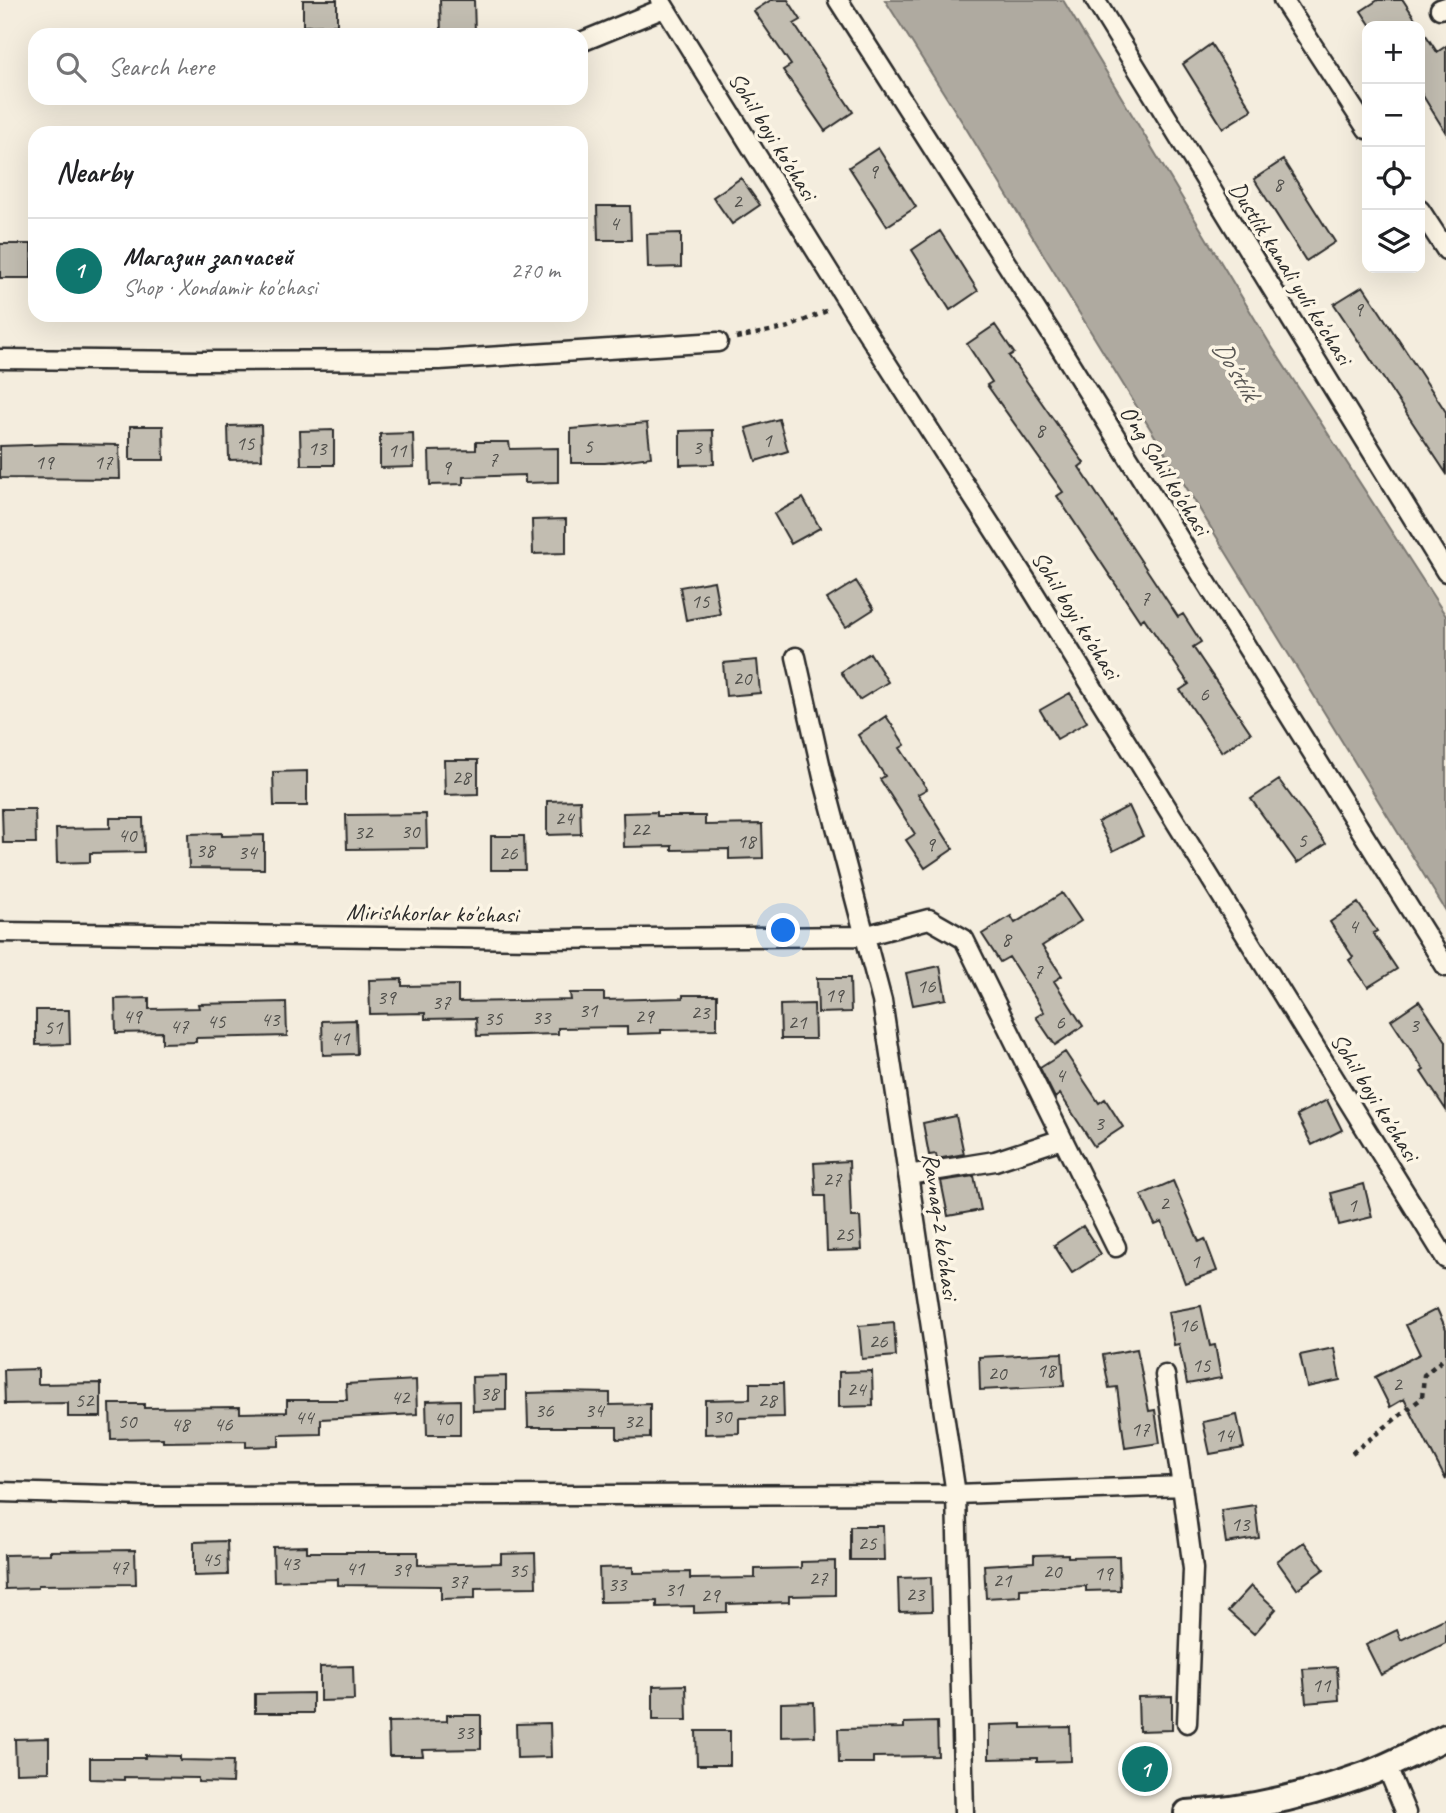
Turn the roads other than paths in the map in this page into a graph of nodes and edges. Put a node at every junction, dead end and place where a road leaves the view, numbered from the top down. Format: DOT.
graph roads {
  1 [pos="838,0"];
  2 [pos="1095,0"];
  3 [pos="1283,0"];
  4 [pos="662,4"];
  5 [pos="588,39"];
  6 [pos="1362,121"];
  7 [pos="1425,218"];
  8 [pos="1446,250"];
  9 [pos="718,342"];
  10 [pos="0,359"];
  11 [pos="1446,572"];
  12 [pos="796,657"];
  13 [pos="0,932"];
  14 [pos="864,936"];
  15 [pos="1446,967"];
  16 [pos="1062,1139"];
  17 [pos="908,1175"];
  18 [pos="1116,1247"];
  19 [pos="1446,1259"];
  20 [pos="1165,1376"];
  21 [pos="1182,1486"];
  22 [pos="0,1492"];
  23 [pos="956,1494"];
  24 [pos="1187,1723"];
  25 [pos="1446,1737"];
  26 [pos="1386,1765"];
  27 [pos="1226,1812"];
  28 [pos="964,1813"];
  29 [pos="1187,1813"];
  30 [pos="1406,1813"];
  1 -- 15 [label="street, O'ng Sohil ko'chasi"];
  2 -- 11 [label="street, Dustlik kanali yuli ko'chasi"];
  3 -- 6 [label="street"];
  4 -- 5 [label="street"];
  4 -- 19 [label="street, Sohil boyi ko'chasi"];
  7 -- 8 [label="street"];
  9 -- 10 [label="street"];
  12 -- 14 [label="street, Ravnaq-2 ko'chasi"];
  13 -- 14 [label="street, Mirishkorlar ko'chasi"];
  14 -- 16 [label="street, Mirishkorlar ko'chasi"];
  14 -- 17 [label="street, Ravnaq-2 ko'chasi"];
  16 -- 17 [label="street"];
  16 -- 18 [label="street, Mirishkorlar ko'chasi"];
  17 -- 23 [label="street, Ravnaq-2 ko'chasi"];
  20 -- 21 [label="street"];
  21 -- 23 [label="street"];
  21 -- 24 [label="street"];
  22 -- 23 [label="street"];
  23 -- 28 [label="street, Ravnaq-2 ko'chasi"];
  25 -- 26 [label="main road"];
  26 -- 27 [label="main road"];
  26 -- 30 [label="street"];
  27 -- 29 [label="main road"];
}
